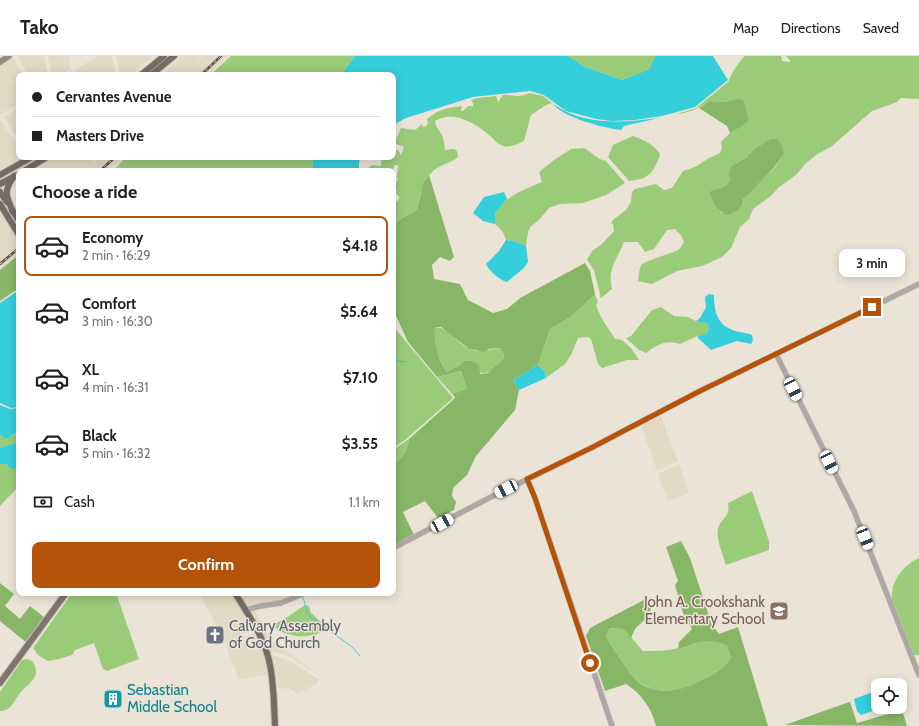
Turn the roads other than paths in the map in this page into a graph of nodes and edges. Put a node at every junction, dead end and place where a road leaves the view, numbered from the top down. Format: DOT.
graph roads {
  1 [pos="9,56"];
  2 [pos="164,56"];
  3 [pos="174,56"];
  4 [pos="0,62"];
  5 [pos="145,72"];
  6 [pos="155,72"];
  7 [pos="27,160"];
  8 [pos="42,160"];
  9 [pos="29,168"];
  10 [pos="0,175"];
  11 [pos="16,175"];
  12 [pos="0,184"];
  13 [pos="0,192"];
  14 [pos="0,204"];
  15 [pos="13,212"];
  16 [pos="16,216"];
  17 [pos="16,230"];
  18 [pos="919,284"];
  19 [pos="776,354"];
  20 [pos="527,479"];
  21 [pos="396,546"];
  22 [pos="64,596"];
  23 [pos="237,596"];
  24 [pos="300,596"];
  25 [pos="245,610"];
  26 [pos="919,675"];
  27 [pos="0,683"];
  28 [pos="275,726"];
  29 [pos="612,726"];
  1 -- 4 [label="main road"];
  2 -- 5 [label="highway"];
  3 -- 6 [label="highway"];
  7 -- 10 [label="highway"];
  8 -- 9 [label="highway"];
  11 -- 12 [label="highway"];
  11 -- 15 [label="highway"];
  13 -- 15 [label="highway"];
  14 -- 17 [label="highway"];
  15 -- 16 [label="highway"];
  18 -- 19 [label="street"];
  19 -- 20 [label="street"];
  19 -- 26 [label="street"];
  20 -- 21 [label="street"];
  20 -- 29 [label="street"];
  22 -- 27 [label="main road"];
  23 -- 25 [label="highway"];
  24 -- 25 [label="street"];
  25 -- 28 [label="highway"];
}
